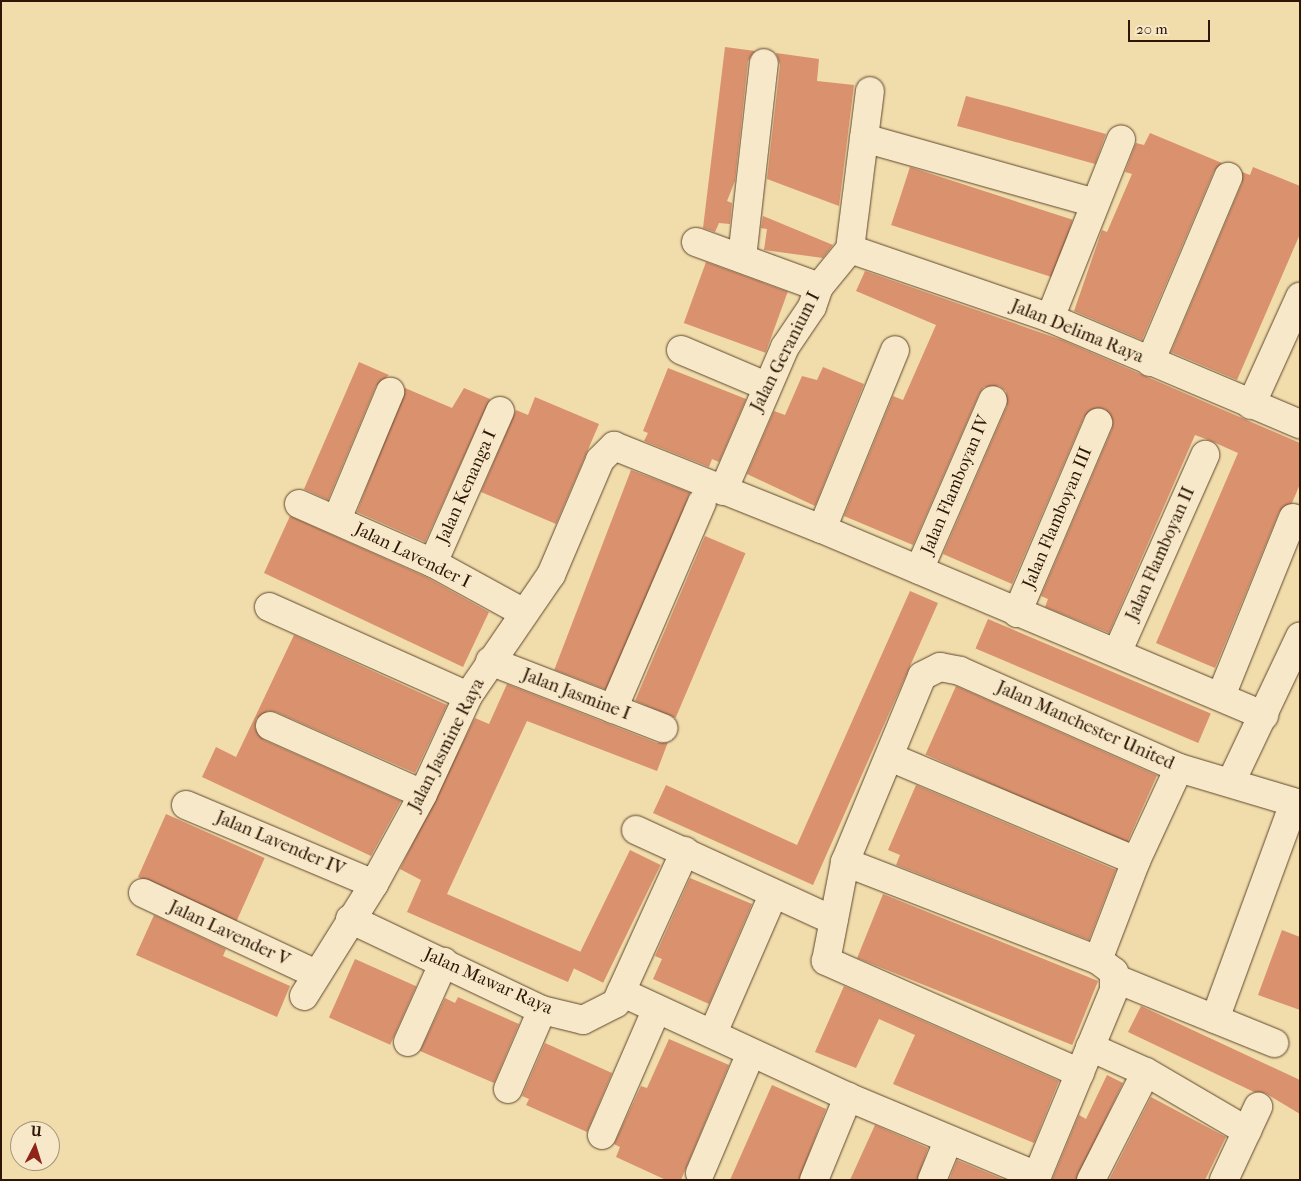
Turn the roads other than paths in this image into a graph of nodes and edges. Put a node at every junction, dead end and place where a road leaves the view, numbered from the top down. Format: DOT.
graph roads {
  1 [pos="764,63"];
  2 [pos="870,91"];
  3 [pos="864,138"];
  4 [pos="1120,140"];
  5 [pos="1228,177"];
  6 [pos="1095,204"];
  7 [pos="696,242"];
  8 [pos="850,249"];
  9 [pos="742,258"];
  10 [pos="819,287"];
  11 [pos="1300,297"];
  12 [pos="1050,318"];
  13 [pos="681,350"];
  14 [pos="895,350"];
  15 [pos="1150,362"];
  16 [pos="766,386"];
  17 [pos="390,392"];
  18 [pos="993,400"];
  19 [pos="1250,405"];
  20 [pos="500,411"];
  21 [pos="1098,423"];
  22 [pos="1300,424"];
  23 [pos="1205,455"];
  24 [pos="712,496"];
  25 [pos="299,504"];
  26 [pos="1293,518"];
  27 [pos="337,519"];
  28 [pos="822,528"];
  29 [pos="433,563"];
  30 [pos="919,570"];
  31 [pos="269,607"];
  32 [pos="524,613"];
  33 [pos="1018,613"];
  34 [pos="1300,637"];
  35 [pos="1117,654"];
  36 [pos="490,661"];
  37 [pos="468,696"];
  38 [pos="1221,696"];
  39 [pos="613,709"];
  40 [pos="1264,716"];
  41 [pos="270,726"];
  42 [pos="663,728"];
  43 [pos="890,757"];
  44 [pos="1179,768"];
  45 [pos="1231,782"];
  46 [pos="423,794"];
  47 [pos="1297,804"];
  48 [pos="186,805"];
  49 [pos="636,830"];
  50 [pos="685,851"];
  51 [pos="1136,861"];
  52 [pos="845,862"];
  53 [pos="374,884"];
  54 [pos="143,893"];
  55 [pos="773,895"];
  56 [pos="350,919"];
  57 [pos="833,920"];
  58 [pos="444,962"];
  59 [pos="1106,969"];
  60 [pos="310,985"];
  61 [pos="621,992"];
  62 [pos="542,1010"];
  63 [pos="656,1010"];
  64 [pos="1215,1019"];
  65 [pos="713,1033"];
  66 [pos="408,1042"];
  67 [pos="1274,1043"];
  68 [pos="1090,1047"];
  69 [pos="751,1053"];
  70 [pos="1146,1072"];
  71 [pos="1080,1073"];
  72 [pos="508,1088"];
  73 [pos="848,1097"];
  74 [pos="1258,1107"];
  75 [pos="1247,1131"];
  76 [pos="602,1135"];
  77 [pos="948,1141"];
  78 [pos="700,1173"];
  79 [pos="1038,1178"];
  80 [pos="814,1180"];
  81 [pos="932,1180"];
  82 [pos="1091,1180"];
  83 [pos="1224,1180"];
  1 -- 9 [label="street"];
  2 -- 3 [label="street"];
  3 -- 6 [label="street"];
  3 -- 8 [label="street"];
  4 -- 6 [label="street"];
  5 -- 15 [label="street"];
  6 -- 12 [label="street"];
  7 -- 9 [label="street"];
  8 -- 10 [label="street, Jalan Geranium I"];
  8 -- 12 [label="street, Jalan Delima Raya"];
  9 -- 10 [label="street"];
  10 -- 16 [label="street, Jalan Geranium I"];
  11 -- 19 [label="street"];
  12 -- 15 [label="street, Jalan Delima Raya"];
  13 -- 16 [label="street"];
  14 -- 28 [label="street"];
  15 -- 19 [label="street, Jalan Delima Raya"];
  16 -- 24 [label="street, Jalan Geranium I"];
  17 -- 27 [label="street"];
  18 -- 30 [label="street, Jalan Flamboyan IV"];
  19 -- 22 [label="street, Jalan Delima Raya"];
  20 -- 29 [label="street, Jalan Kenanga I"];
  21 -- 33 [label="street, Jalan Flamboyan III"];
  23 -- 35 [label="street, Jalan Flamboyan II"];
  24 -- 28 [label="street"];
  24 -- 32 [label="street, Jalan Jasmine Raya"];
  24 -- 39 [label="street, Jalan Geranium I"];
  25 -- 27 [label="street, Jalan Lavender I"];
  26 -- 38 [label="street"];
  27 -- 29 [label="street, Jalan Lavender I"];
  28 -- 30 [label="street"];
  29 -- 32 [label="street, Jalan Lavender I"];
  30 -- 33 [label="street"];
  31 -- 37 [label="street"];
  32 -- 36 [label="street, Jalan Jasmine Raya"];
  33 -- 35 [label="street"];
  34 -- 40 [label="street"];
  35 -- 38 [label="street"];
  36 -- 37 [label="street, Jalan Jasmine Raya"];
  36 -- 39 [label="street, Jalan Jasmine I"];
  37 -- 46 [label="street, Jalan Jasmine Raya"];
  38 -- 40 [label="street"];
  39 -- 42 [label="street, Jalan Jasmine I"];
  40 -- 45 [label="street"];
  41 -- 46 [label="street"];
  43 -- 44 [label="street, Jalan Manchester United"];
  43 -- 51 [label="street"];
  43 -- 52 [label="street"];
  44 -- 45 [label="street, Jalan Manchester United"];
  44 -- 51 [label="street"];
  45 -- 47 [label="street, Jalan Manchester United"];
  46 -- 53 [label="street, Jalan Jasmine Raya"];
  47 -- 64 [label="street"];
  48 -- 53 [label="street, Jalan Lavender IV"];
  49 -- 50 [label="street"];
  50 -- 55 [label="street"];
  50 -- 61 [label="street, Jalan Mawar Raya"];
  51 -- 59 [label="street"];
  52 -- 57 [label="street"];
  52 -- 59 [label="street"];
  53 -- 56 [label="street, Jalan Jasmine Raya"];
  54 -- 60 [label="street, Jalan Lavender V"];
  55 -- 57 [label="street"];
  55 -- 65 [label="street"];
  56 -- 58 [label="street, Jalan Mawar Raya"];
  56 -- 60 [label="street, Jalan Jasmine Raya"];
  57 -- 71 [label="street"];
  58 -- 62 [label="street, Jalan Mawar Raya"];
  58 -- 66 [label="street"];
  59 -- 64 [label="street"];
  59 -- 68 [label="street"];
  61 -- 62 [label="street, Jalan Mawar Raya"];
  61 -- 63 [label="street"];
  62 -- 72 [label="street"];
  63 -- 65 [label="street"];
  63 -- 76 [label="street"];
  64 -- 67 [label="street"];
  65 -- 69 [label="street"];
  68 -- 70 [label="street"];
  68 -- 71 [label="street"];
  69 -- 73 [label="street"];
  69 -- 78 [label="street"];
  70 -- 75 [label="street"];
  70 -- 82 [label="street"];
  71 -- 79 [label="street"];
  73 -- 77 [label="street"];
  73 -- 80 [label="street"];
  74 -- 75 [label="street"];
  75 -- 83 [label="street"];
  77 -- 79 [label="street"];
  77 -- 81 [label="street"];
}
